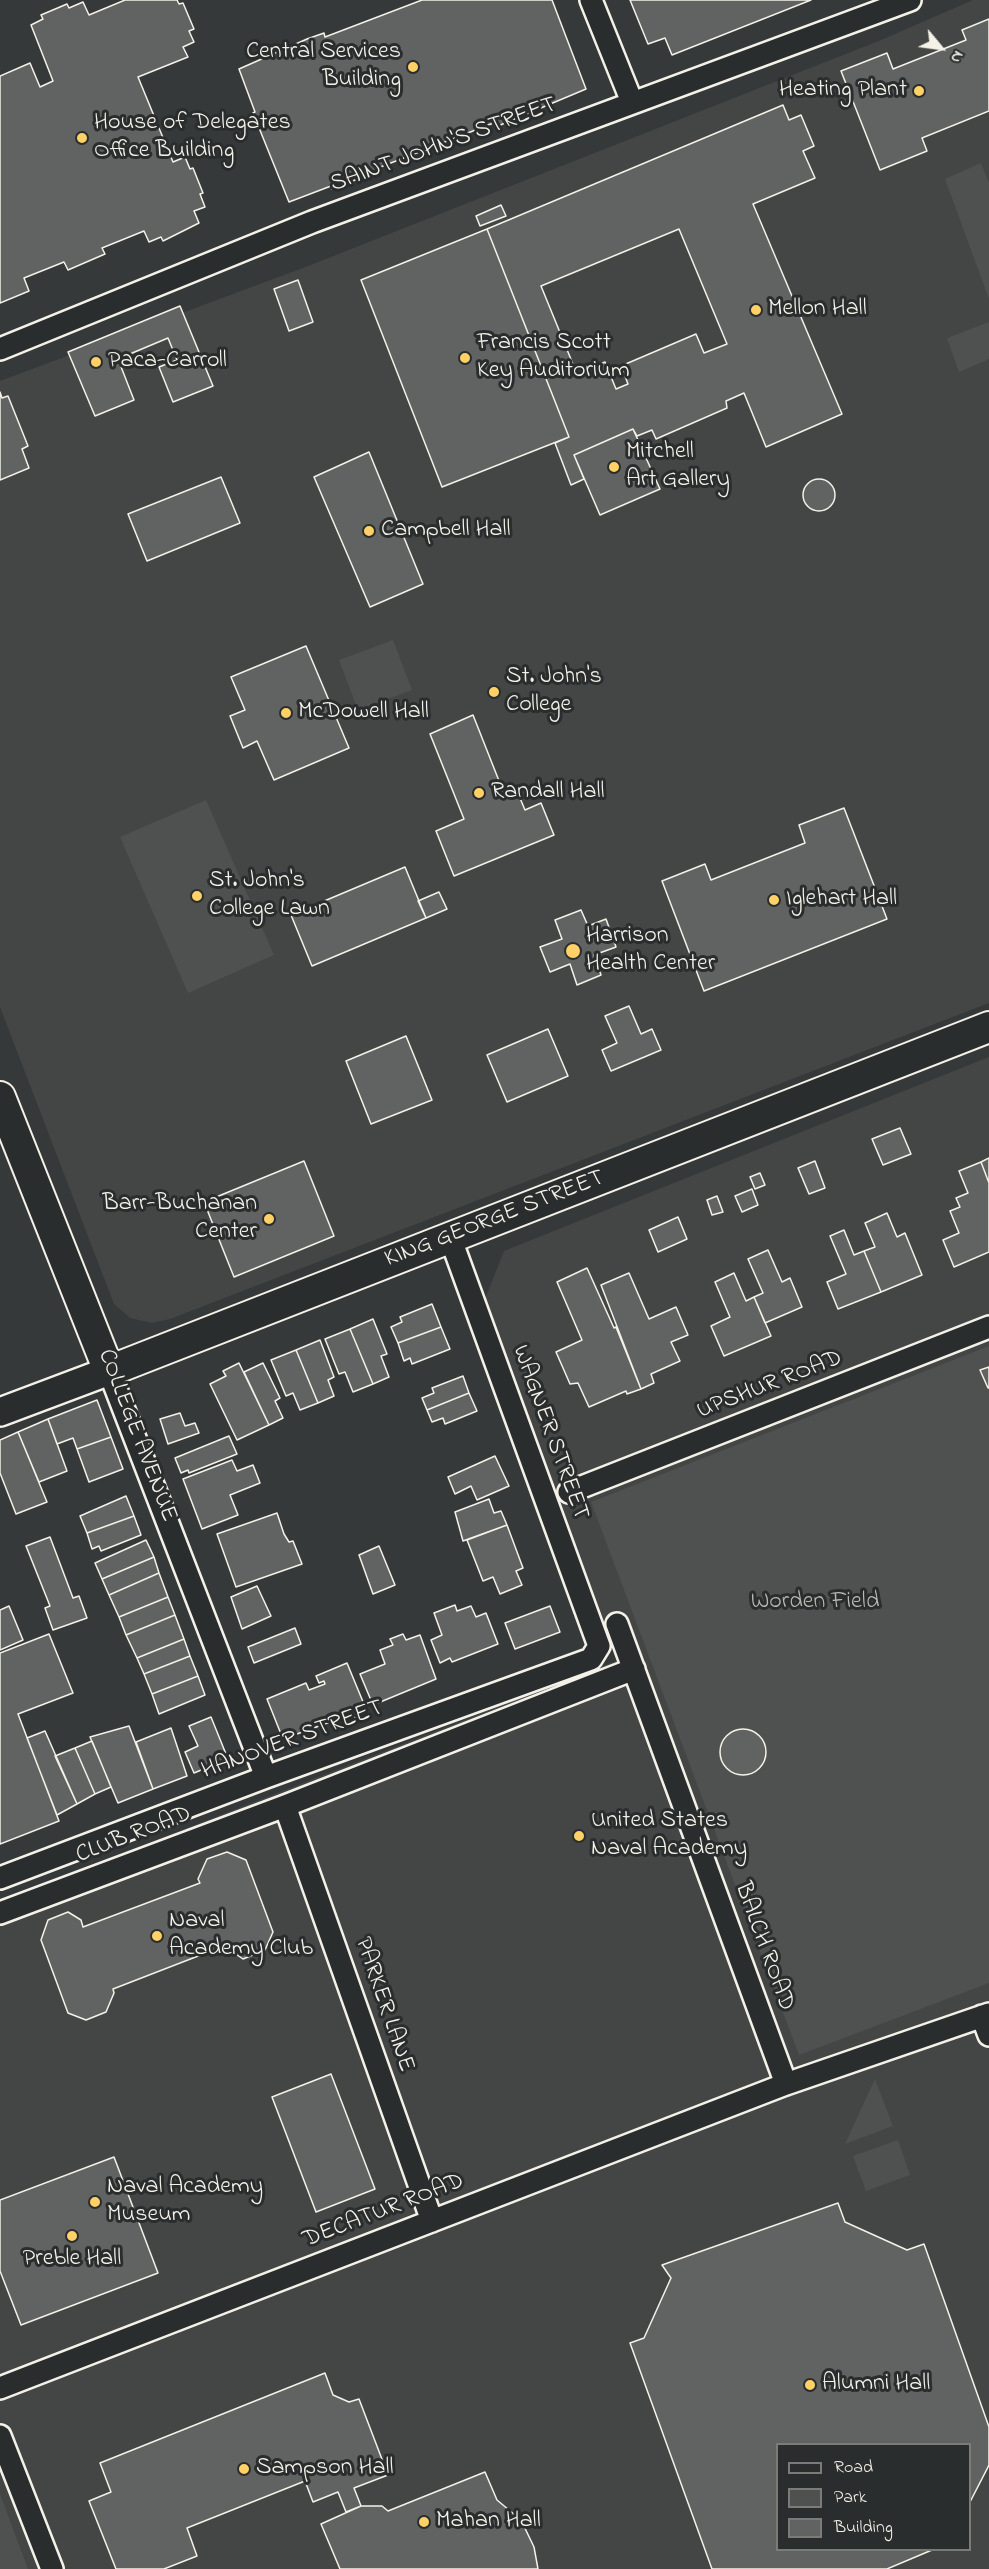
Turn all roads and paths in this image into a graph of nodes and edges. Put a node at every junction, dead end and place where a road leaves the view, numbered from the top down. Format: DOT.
graph roads {
  1 [pos="591,0"];
  2 [pos="910,0"];
  3 [pos="632,102"];
  4 [pos="0,349"];
  5 [pos="989,1027"];
  6 [pos="0,1097"];
  7 [pos="450,1237"];
  8 [pos="989,1327"];
  9 [pos="109,1371"];
  10 [pos="0,1412"];
  11 [pos="569,1492"];
  12 [pos="617,1624"];
  13 [pos="599,1646"];
  14 [pos="634,1670"];
  15 [pos="266,1777"];
  16 [pos="285,1806"];
  17 [pos="0,1878"];
  18 [pos="0,1913"];
  19 [pos="987,2022"];
  20 [pos="786,2084"];
  21 [pos="432,2221"];
  22 [pos="0,2388"];
  23 [pos="0,2436"];
  24 [pos="52,2569"];
  1 -- 3 [label="street"];
  2 -- 3 [label="street, SAINT JOHN'S STREET"];
  3 -- 4 [label="street, SAINT JOHN'S STREET"];
  5 -- 7 [label="main road, KING GEORGE STREET"];
  6 -- 9 [label="main road, COLLEGE AVENUE"];
  7 -- 9 [label="main road, KING GEORGE STREET"];
  7 -- 13 [label="street, WAGNER STREET"];
  8 -- 11 [label="street, UPSHUR ROAD"];
  9 -- 10 [label="street, KING GEORGE STREET"];
  9 -- 15 [label="street, COLLEGE AVENUE"];
  12 -- 14 [label="street, BALCH ROAD"];
  13 -- 15 [label="street, HANOVER STREET"];
  14 -- 16 [label="street, CLUB ROAD"];
  14 -- 20 [label="street, BALCH ROAD"];
  15 -- 17 [label="street, HANOVER STREET"];
  16 -- 18 [label="street, CLUB ROAD"];
  16 -- 21 [label="street, PARKER LANE"];
  19 -- 20 [label="street, DECATUR ROAD"];
  20 -- 21 [label="street, DECATUR ROAD"];
  21 -- 22 [label="street, DECATUR ROAD"];
  23 -- 24 [label="street"];
}
